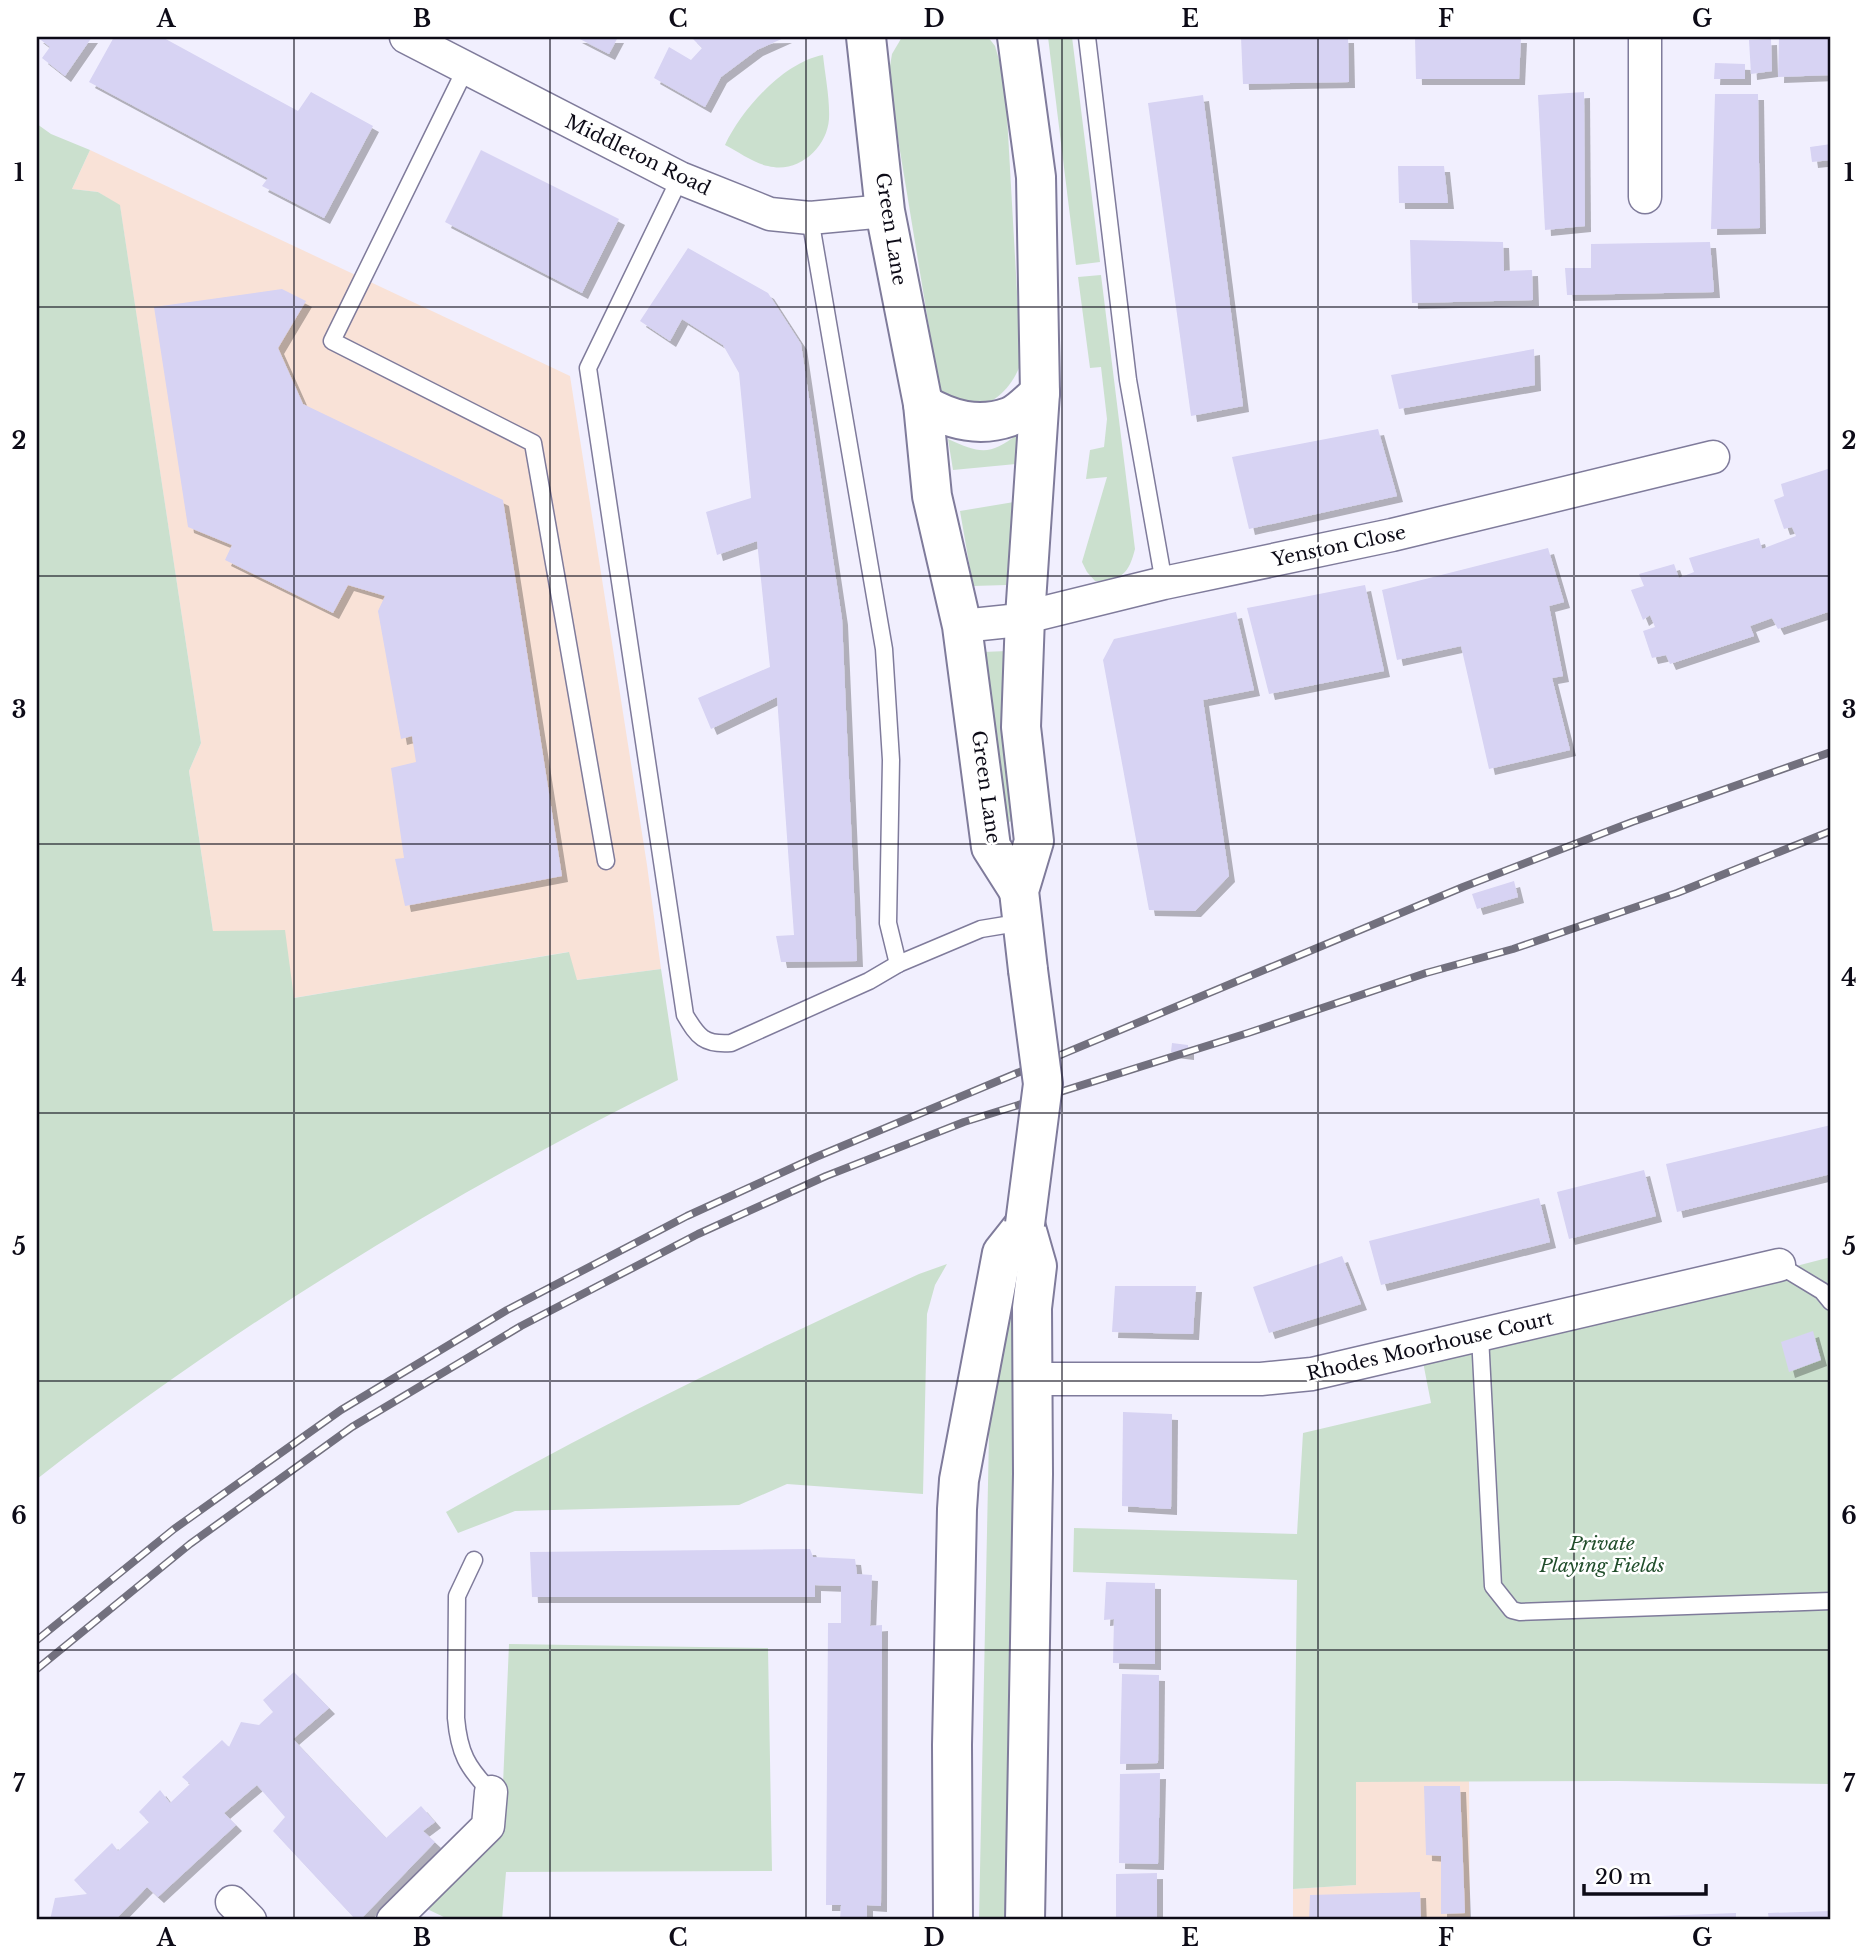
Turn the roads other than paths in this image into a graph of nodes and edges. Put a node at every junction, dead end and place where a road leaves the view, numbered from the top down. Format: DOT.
graph roads {
  1 [pos="406,37"];
  2 [pos="866,37"];
  3 [pos="1017,37"];
  4 [pos="1087,37"];
  5 [pos="1645,37"];
  6 [pos="467,68"];
  7 [pos="680,178"];
  8 [pos="1645,197"];
  9 [pos="885,211"];
  10 [pos="810,218"];
  11 [pos="1040,393"];
  12 [pos="923,404"];
  13 [pos="1713,457"];
  14 [pos="1164,583"];
  15 [pos="1025,617"];
  16 [pos="962,626"];
  17 [pos="606,861"];
  18 [pos="1021,907"];
  19 [pos="898,964"];
  20 [pos="1025,1224"];
  21 [pos="1779,1265"];
  22 [pos="1831,1302"];
  23 [pos="1480,1336"];
  24 [pos="1032,1379"];
  25 [pos="474,1560"];
  26 [pos="1831,1601"];
  27 [pos="491,1792"];
  28 [pos="393,1920"];
  29 [pos="953,1920"];
  30 [pos="1024,1920"];
  1 -- 6 [label="street, Middleton Road"];
  2 -- 9 [label="main road, Green Lane"];
  3 -- 11 [label="main road, Green Lane"];
  4 -- 14 [label="lane"];
  5 -- 8 [label="street"];
  6 -- 7 [label="street, Middleton Road"];
  6 -- 17 [label="lane"];
  7 -- 10 [label="street, Middleton Road"];
  7 -- 19 [label="lane"];
  9 -- 10 [label="street, Middleton Road"];
  9 -- 12 [label="main road, Green Lane"];
  10 -- 19 [label="lane"];
  11 -- 12 [label="main road"];
  11 -- 15 [label="main road, Green Lane"];
  12 -- 16 [label="main road, Green Lane"];
  13 -- 14 [label="street, Yenston Close"];
  14 -- 15 [label="street, Yenston Close"];
  15 -- 16 [label="street, Yenston Close"];
  15 -- 18 [label="main road, Green Lane"];
  16 -- 18 [label="main road, Green Lane"];
  18 -- 19 [label="lane"];
  18 -- 20 [label="main road, bridge"];
  20 -- 24 [label="main road"];
  20 -- 29 [label="main road"];
  21 -- 22 [label="lane"];
  21 -- 23 [label="street, Rhodes Moorhouse Court"];
  23 -- 24 [label="street, Rhodes Moorhouse Court"];
  23 -- 26 [label="lane"];
  24 -- 30 [label="main road"];
  25 -- 27 [label="lane"];
  27 -- 28 [label="street"];
}
